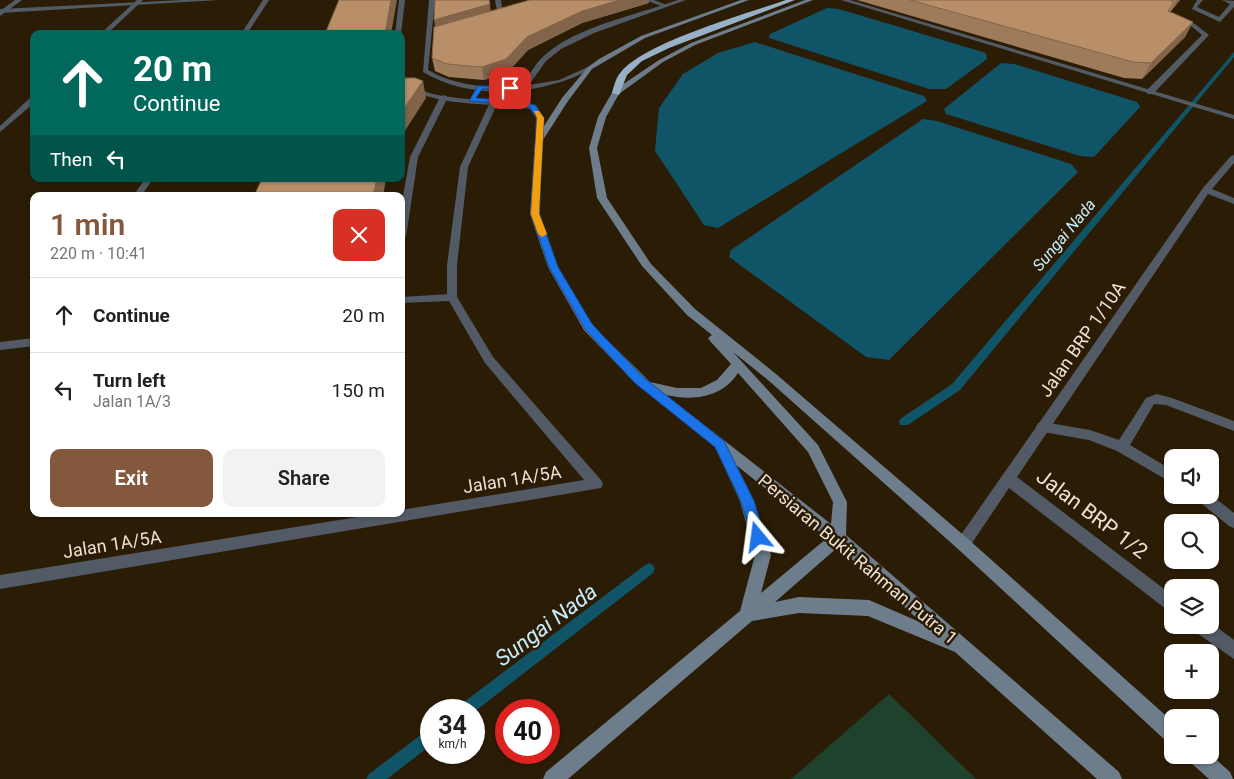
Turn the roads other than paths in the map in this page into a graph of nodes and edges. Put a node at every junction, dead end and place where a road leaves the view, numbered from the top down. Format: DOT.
graph roads {
  1 [pos="19,0"];
  2 [pos="216,0"];
  3 [pos="266,0"];
  4 [pos="402,0"];
  5 [pos="432,0"];
  6 [pos="498,0"];
  7 [pos="648,0"];
  8 [pos="683,0"];
  9 [pos="746,0"];
  10 [pos="792,0"];
  11 [pos="810,0"];
  12 [pos="847,0"];
  13 [pos="1200,0"];
  14 [pos="1225,0"];
  15 [pos="138,2"];
  16 [pos="666,6"];
  17 [pos="1,12"];
  18 [pos="1169,14"];
  19 [pos="509,15"];
  20 [pos="501,17"];
  21 [pos="492,20"];
  22 [pos="108,30"];
  23 [pos="247,30"];
  24 [pos="398,30"];
  25 [pos="437,35"];
  26 [pos="428,38"];
  27 [pos="590,68"];
  28 [pos="405,84"];
  29 [pos="480,87"];
  30 [pos="524,88"];
  31 [pos="1150,92"];
  32 [pos="616,93"];
  33 [pos="444,97"];
  34 [pos="471,100"];
  35 [pos="30,102"];
  36 [pos="494,102"];
  37 [pos="1234,117"];
  38 [pos="0,130"];
  39 [pos="539,140"];
  40 [pos="1234,158"];
  41 [pos="1206,190"];
  42 [pos="1234,201"];
  43 [pos="405,212"];
  44 [pos="452,297"];
  45 [pos="405,300"];
  46 [pos="691,312"];
  47 [pos="30,342"];
  48 [pos="0,346"];
  49 [pos="737,364"];
  50 [pos="639,380"];
  51 [pos="1234,426"];
  52 [pos="1043,427"];
  53 [pos="720,444"];
  54 [pos="1122,447"];
  55 [pos="1164,472"];
  56 [pos="1007,478"];
  57 [pos="1212,504"];
  58 [pos="405,515"];
  59 [pos="395,517"];
  60 [pos="1234,522"];
  61 [pos="838,538"];
  62 [pos="963,544"];
  63 [pos="0,582"];
  64 [pos="1164,598"];
  65 [pos="747,615"];
  66 [pos="1212,634"];
  67 [pos="965,649"];
  68 [pos="1234,651"];
  69 [pos="1164,726"];
  70 [pos="1207,764"];
  71 [pos="553,779"];
  72 [pos="1112,779"];
  73 [pos="1223,779"];
  1 -- 17 [label="street"];
  2 -- 15 [label="street"];
  3 -- 23 [label="street"];
  4 -- 24 [label="street"];
  5 -- 26 [label="street"];
  6 -- 20 [label="street"];
  7 -- 16 [label="street"];
  8 -- 16 [label="street"];
  9 -- 27 [label="main road, Persiaran Bukit Rahman Putra 1"];
  10 -- 32 [label="highway"];
  11 -- 32 [label="main road"];
  12 -- 31 [label="street"];
  13 -- 14 [label="street"];
  15 -- 17 [label="street"];
  15 -- 22 [label="street"];
  16 -- 30 [label="street"];
  18 -- 31 [label="street"];
  19 -- 20 [label="street"];
  20 -- 21 [label="street"];
  25 -- 26 [label="street"];
  26 -- 29 [label="street"];
  27 -- 30 [label="street"];
  27 -- 39 [label="main road, Persiaran Bukit Rahman Putra 1"];
  28 -- 33 [label="street"];
  29 -- 30 [label="street"];
  29 -- 34 [label="street"];
  31 -- 37 [label="street"];
  32 -- 46 [label="main road"];
  33 -- 34 [label="street"];
  33 -- 43 [label="street"];
  34 -- 36 [label="street"];
  35 -- 38 [label="street"];
  36 -- 39 [label="street"];
  36 -- 44 [label="street"];
  39 -- 50 [label="main road, Persiaran Bukit Rahman Putra 1"];
  40 -- 41 [label="street, Jalan BRP 1/10A"];
  41 -- 42 [label="street"];
  41 -- 52 [label="street, Jalan BRP 1/10A"];
  44 -- 45 [label="street"];
  44 -- 58 [label="street, Jalan 1A/5A"];
  46 -- 49 [label="main road"];
  46 -- 62 [label="main road"];
  47 -- 48 [label="street"];
  49 -- 50 [label="main road"];
  49 -- 61 [label="main road"];
  50 -- 53 [label="main road, Persiaran Bukit Rahman Putra 1"];
  51 -- 54 [label="street"];
  52 -- 54 [label="street"];
  52 -- 56 [label="street, Jalan BRP 1/10A"];
  53 -- 61 [label="main road, Persiaran Bukit Rahman Putra 1"];
  53 -- 65 [label="main road"];
  54 -- 55 [label="street"];
  56 -- 62 [label="street, Jalan BRP 1/10A"];
  56 -- 64 [label="street, Jalan BRP 1/2"];
  57 -- 60 [label="street"];
  59 -- 63 [label="street, Jalan 1A/5A"];
  61 -- 65 [label="main road"];
  61 -- 67 [label="main road, Persiaran Bukit Rahman Putra 1"];
  62 -- 69 [label="main road"];
  65 -- 67 [label="main road"];
  65 -- 71 [label="main road"];
  66 -- 68 [label="street"];
  67 -- 72 [label="main road, Persiaran Bukit Rahman Putra 1"];
  70 -- 73 [label="main road"];
}
